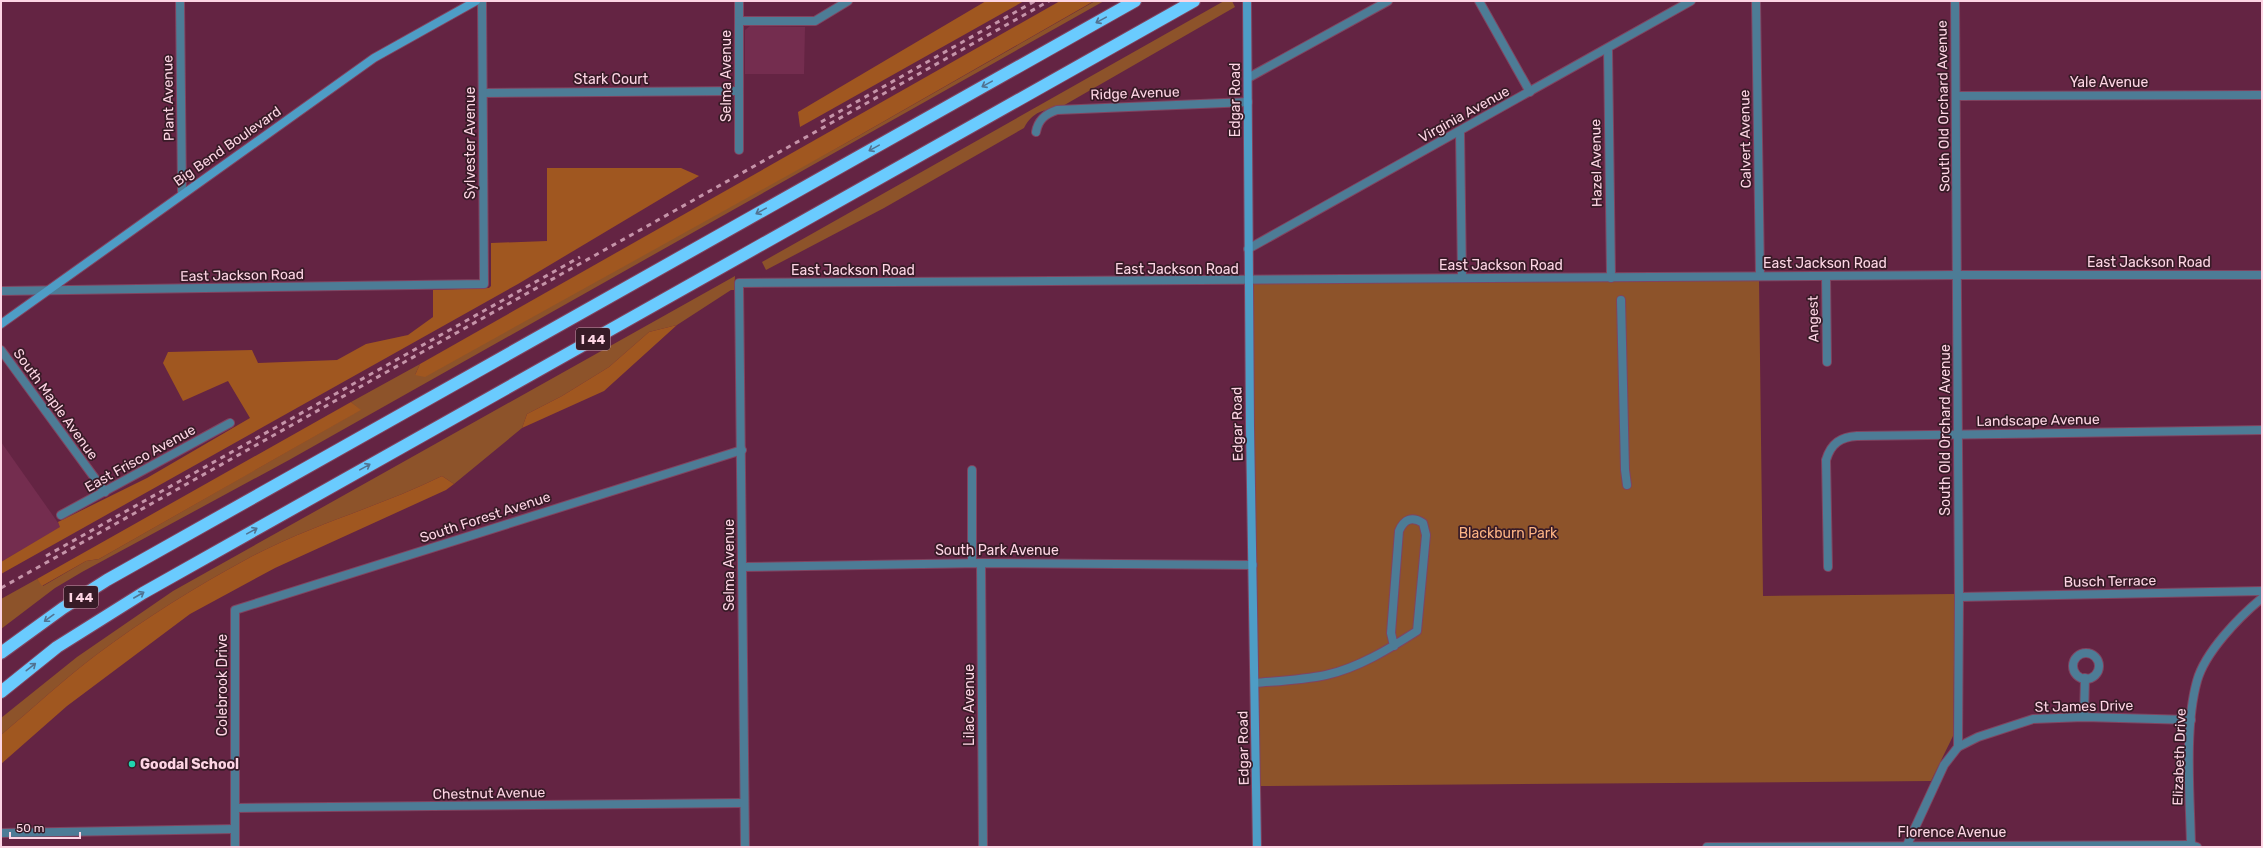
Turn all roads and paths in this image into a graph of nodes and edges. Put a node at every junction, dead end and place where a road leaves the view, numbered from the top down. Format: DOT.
graph roads {
  1 [pos="180,1"];
  2 [pos="476,1"];
  3 [pos="482,1"];
  4 [pos="739,1"];
  5 [pos="848,1"];
  6 [pos="1135,1"];
  7 [pos="1194,1"];
  8 [pos="1247,1"];
  9 [pos="1388,1"];
  10 [pos="1479,1"];
  11 [pos="1692,1"];
  12 [pos="1756,1"];
  13 [pos="1955,1"];
  14 [pos="739,21"];
  15 [pos="1608,49"];
  16 [pos="1248,78"];
  17 [pos="739,91"];
  18 [pos="1530,92"];
  19 [pos="483,93"];
  20 [pos="2262,95"];
  21 [pos="1956,96"];
  22 [pos="1248,102"];
  23 [pos="1036,132"];
  24 [pos="1460,132"];
  25 [pos="739,150"];
  26 [pos="182,194"];
  27 [pos="1248,249"];
  28 [pos="1957,275"];
  29 [pos="2262,275"];
  30 [pos="1760,276"];
  31 [pos="1826,276"];
  32 [pos="1462,278"];
  33 [pos="1611,278"];
  34 [pos="1248,281"];
  35 [pos="739,283"];
  36 [pos="484,284"];
  37 [pos="1,290"];
  38 [pos="47,291"];
  39 [pos="1621,300"];
  40 [pos="1,324"];
  41 [pos="1,350"];
  42 [pos="1827,362"];
  43 [pos="230,423"];
  44 [pos="2262,430"];
  45 [pos="1958,434"];
  46 [pos="742,450"];
  47 [pos="972,470"];
  48 [pos="1627,485"];
  49 [pos="105,492"];
  50 [pos="61,515"];
  51 [pos="972,563"];
  52 [pos="981,563"];
  53 [pos="1253,565"];
  54 [pos="742,567"];
  55 [pos="1828,567"];
  56 [pos="2262,591"];
  57 [pos="1959,597"];
  58 [pos="2262,598"];
  59 [pos="235,610"];
  60 [pos="1394,646"];
  61 [pos="1,653"];
  62 [pos="2085,678"];
  63 [pos="1255,684"];
  64 [pos="1,692"];
  65 [pos="2084,717"];
  66 [pos="2191,720"];
  67 [pos="1958,747"];
  68 [pos="744,803"];
  69 [pos="235,808"];
  70 [pos="235,829"];
  71 [pos="1,833"];
  72 [pos="1907,845"];
  73 [pos="2194,846"];
  74 [pos="235,847"];
  75 [pos="745,847"];
  76 [pos="983,847"];
  77 [pos="1257,847"];
  78 [pos="1707,847"];
  1 -- 26 [label="street, Plant Avenue"];
  2 -- 26 [label="street, Big Bend Boulevard"];
  3 -- 19 [label="street, Sylvester Avenue"];
  4 -- 14 [label="street, Selma Avenue"];
  5 -- 14 [label="street"];
  6 -- 61 [label="highway, I 44, one-way"];
  64 -- 7 [label="highway, I 44, one-way"];
  8 -- 16 [label="street, Edgar Road"];
  9 -- 16 [label="street"];
  10 -- 18 [label="street"];
  11 -- 15 [label="street, Virginia Avenue"];
  12 -- 30 [label="street, Calvert Avenue"];
  13 -- 21 [label="street, South Old Orchard Avenue"];
  14 -- 17 [label="street, Selma Avenue"];
  15 -- 18 [label="street, Virginia Avenue"];
  15 -- 33 [label="street, Hazel Avenue"];
  16 -- 22 [label="street, Edgar Road"];
  17 -- 19 [label="street, Stark Court"];
  17 -- 25 [label="street, Selma Avenue"];
  18 -- 24 [label="street, Virginia Avenue"];
  19 -- 36 [label="street, Sylvester Avenue"];
  20 -- 21 [label="street, Yale Avenue"];
  21 -- 28 [label="street, South Old Orchard Avenue"];
  22 -- 23 [label="street, Ridge Avenue"];
  22 -- 27 [label="street, Edgar Road"];
  24 -- 27 [label="street, Virginia Avenue"];
  24 -- 32 [label="street"];
  26 -- 38 [label="street, Big Bend Boulevard"];
  27 -- 34 [label="street, Edgar Road"];
  28 -- 29 [label="street, East Jackson Road"];
  28 -- 31 [label="street, East Jackson Road"];
  28 -- 45 [label="street, South Old Orchard Avenue"];
  30 -- 31 [label="street, East Jackson Road"];
  30 -- 33 [label="street, East Jackson Road"];
  31 -- 42 [label="street, Angest"];
  32 -- 33 [label="street, East Jackson Road"];
  32 -- 34 [label="street, East Jackson Road"];
  34 -- 35 [label="street, East Jackson Road"];
  34 -- 53 [label="street, Edgar Road"];
  35 -- 46 [label="street, Selma Avenue"];
  36 -- 38 [label="street, East Jackson Road"];
  37 -- 38 [label="street, East Jackson Road"];
  38 -- 40 [label="street, Big Bend Boulevard"];
  39 -- 48 [label="street"];
  41 -- 49 [label="street, South Maple Avenue"];
  43 -- 49 [label="street, East Frisco Avenue"];
  44 -- 45 [label="street, Landscape Avenue"];
  45 -- 55 [label="street, Landscape Avenue"];
  45 -- 57 [label="street, South Old Orchard Avenue"];
  46 -- 54 [label="street, Selma Avenue"];
  46 -- 59 [label="street, South Forest Avenue"];
  47 -- 51 [label="street"];
  49 -- 50 [label="street, East Frisco Avenue"];
  51 -- 52 [label="street, South Park Avenue"];
  51 -- 54 [label="street, South Park Avenue"];
  52 -- 53 [label="street, South Park Avenue"];
  52 -- 76 [label="street, Lilac Avenue"];
  53 -- 63 [label="street, Edgar Road"];
  54 -- 68 [label="street, Selma Avenue"];
  56 -- 57 [label="street, Busch Terrace"];
  57 -- 67 [label="street, South Old Orchard Avenue"];
  58 -- 66 [label="street, Elizabeth Drive"];
  59 -- 69 [label="street, Colebrook Drive"];
  60 -- 60 [label="street"];
  60 -- 63 [label="street"];
  62 -- 65 [label="street"];
  63 -- 77 [label="street, Edgar Road"];
  65 -- 66 [label="street, St James Drive"];
  65 -- 67 [label="street, St James Drive"];
  66 -- 73 [label="street, Elizabeth Drive"];
  67 -- 72 [label="street"];
  68 -- 69 [label="street, Chestnut Avenue"];
  68 -- 75 [label="street, Selma Avenue"];
  69 -- 70 [label="street, Colebrook Drive"];
  70 -- 71 [label="street"];
  70 -- 74 [label="street"];
  72 -- 73 [label="street, Florence Avenue"];
  72 -- 78 [label="street, Florence Avenue"];
}
